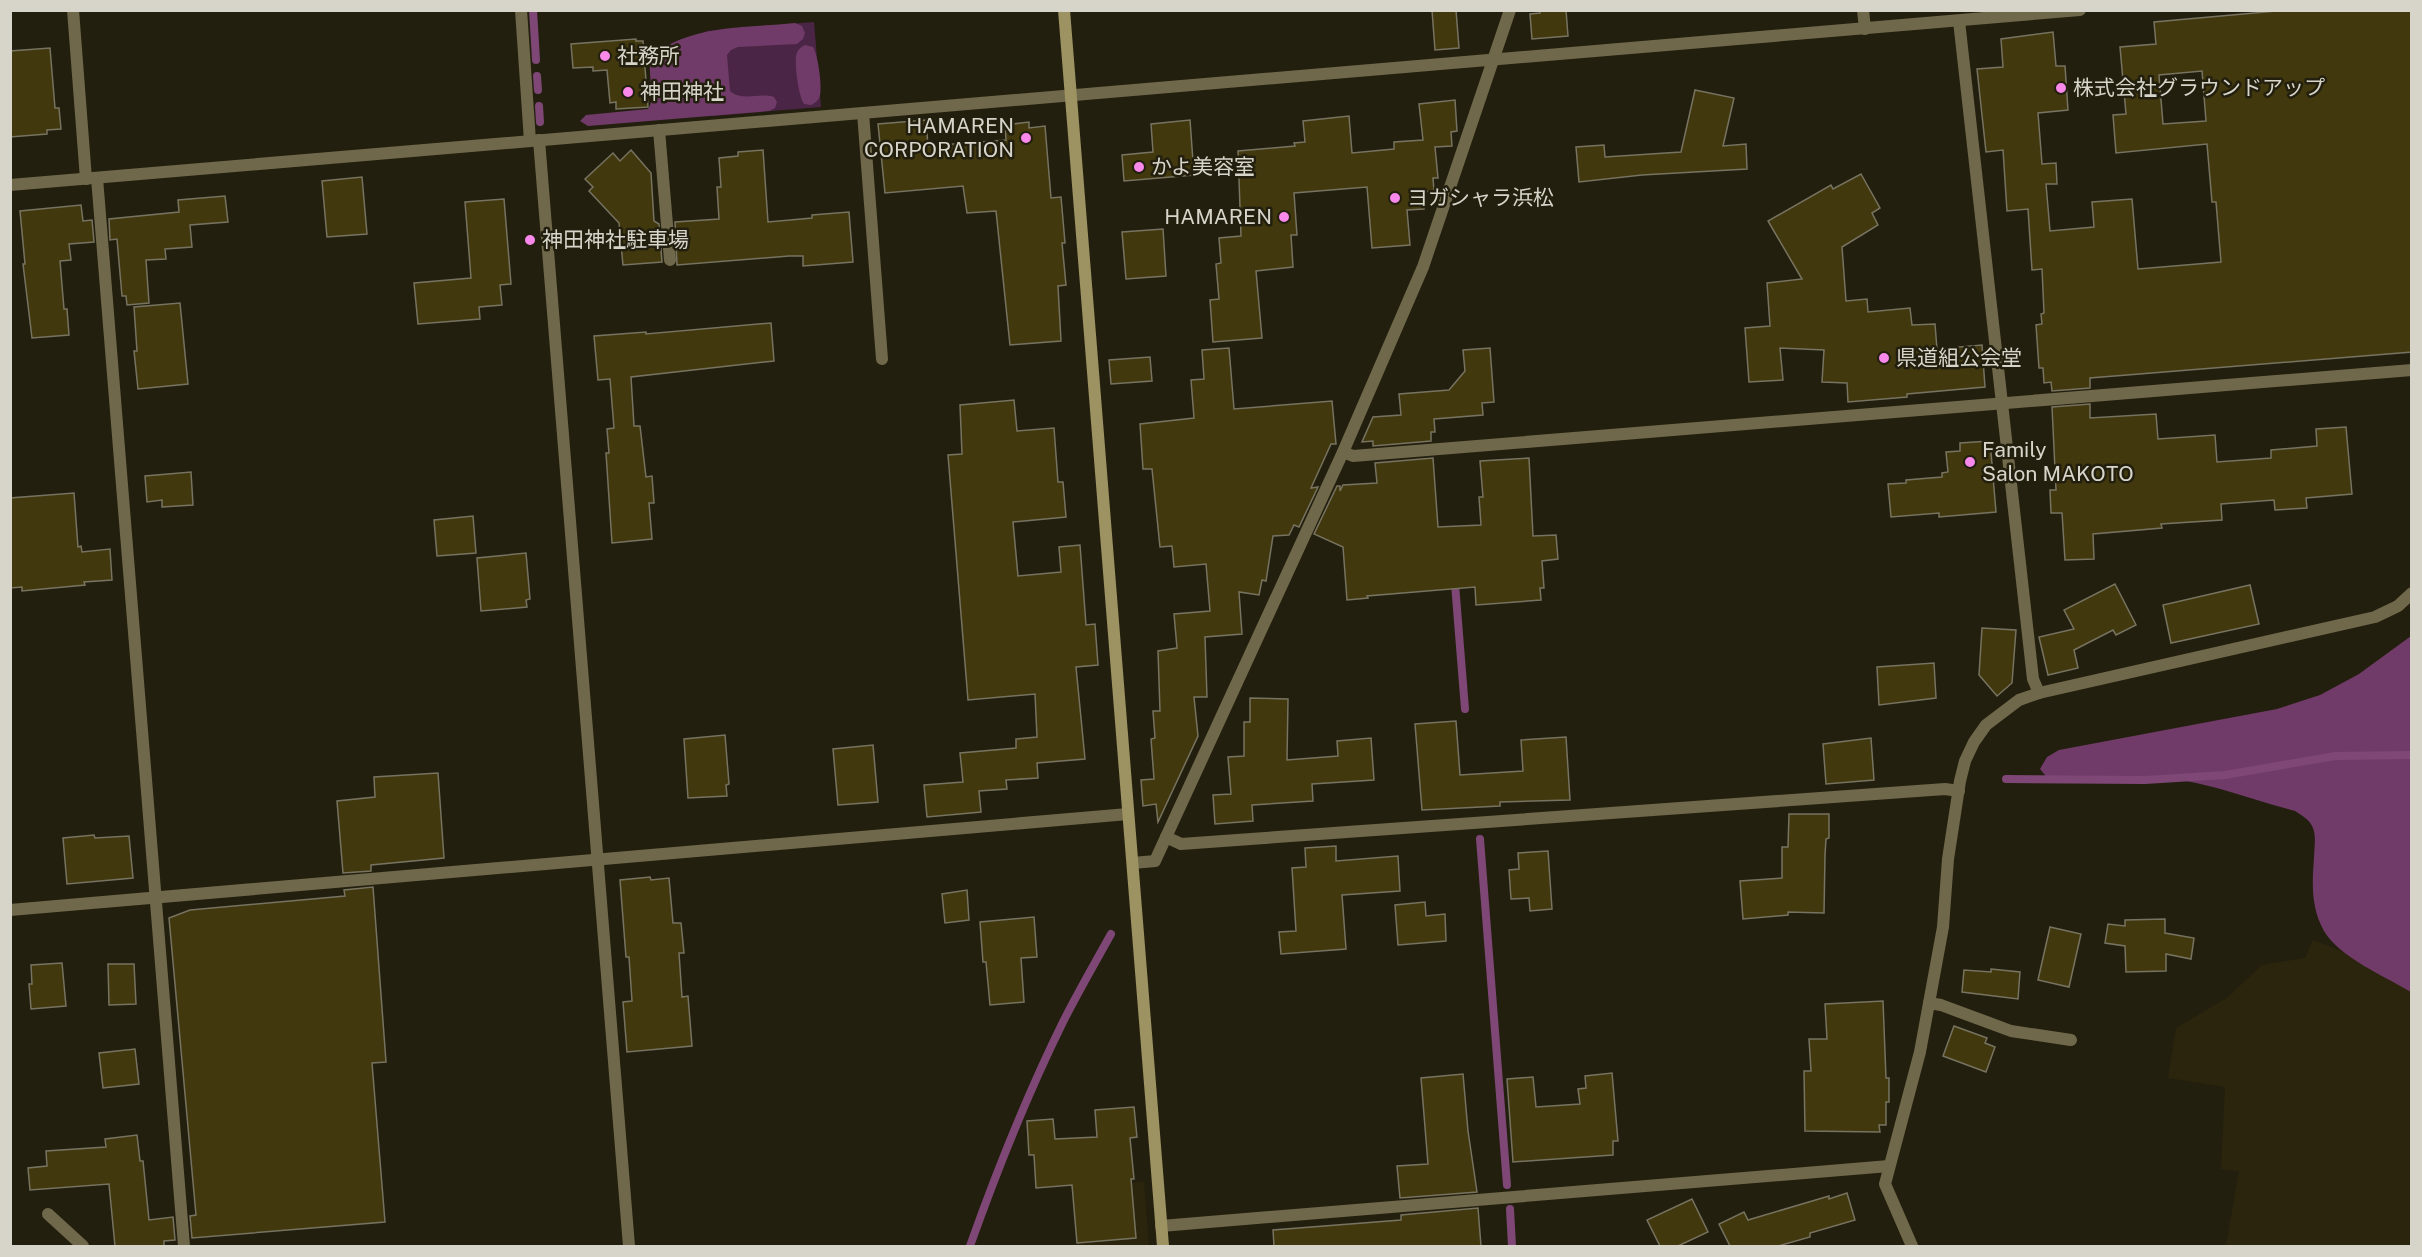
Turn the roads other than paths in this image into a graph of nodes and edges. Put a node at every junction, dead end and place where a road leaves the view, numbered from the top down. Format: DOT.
graph roads {
  1 [pos="73,10"];
  2 [pos="520,10"];
  3 [pos="1064,10"];
  4 [pos="1510,10"];
  5 [pos="1863,10"];
  6 [pos="2080,10"];
  7 [pos="1959,21"];
  8 [pos="1865,29"];
  9 [pos="1492,60"];
  10 [pos="1071,96"];
  11 [pos="863,113"];
  12 [pos="659,130"];
  13 [pos="534,140"];
  14 [pos="91,178"];
  15 [pos="10,185"];
  16 [pos="670,260"];
  17 [pos="882,359"];
  18 [pos="2412,370"];
  19 [pos="2002,403"];
  20 [pos="1344,452"];
  21 [pos="2412,594"];
  22 [pos="2038,693"];
  23 [pos="1959,790"];
  24 [pos="1128,814"];
  25 [pos="1166,837"];
  26 [pos="598,860"];
  27 [pos="1133,863"];
  28 [pos="156,898"];
  29 [pos="10,910"];
  30 [pos="1929,1003"];
  31 [pos="2071,1040"];
  32 [pos="1889,1166"];
  33 [pos="48,1214"];
  34 [pos="1161,1226"];
  35 [pos="83,1246"];
  36 [pos="184,1246"];
  37 [pos="629,1246"];
  38 [pos="1163,1246"];
  39 [pos="1912,1246"];
  1 -- 14 [label="street"];
  2 -- 13 [label="street"];
  3 -- 10 [label="street"];
  4 -- 9 [label="street"];
  5 -- 8 [label="street"];
  6 -- 7 [label="street"];
  7 -- 8 [label="street"];
  7 -- 19 [label="street"];
  8 -- 9 [label="street"];
  9 -- 10 [label="street"];
  9 -- 20 [label="street"];
  10 -- 11 [label="street"];
  10 -- 24 [label="street"];
  11 -- 12 [label="street"];
  11 -- 17 [label="street"];
  12 -- 13 [label="street"];
  12 -- 16 [label="street"];
  13 -- 14 [label="street"];
  13 -- 26 [label="street"];
  14 -- 15 [label="street"];
  14 -- 28 [label="street"];
  18 -- 19 [label="street"];
  19 -- 20 [label="street"];
  19 -- 22 [label="street"];
  20 -- 25 [label="street"];
  21 -- 22 [label="street"];
  22 -- 23 [label="street"];
  23 -- 25 [label="street"];
  23 -- 30 [label="street"];
  24 -- 26 [label="street"];
  24 -- 27 [label="street"];
  25 -- 27 [label="street"];
  26 -- 28 [label="street"];
  26 -- 37 [label="street"];
  27 -- 34 [label="street"];
  28 -- 29 [label="street"];
  28 -- 36 [label="street"];
  30 -- 31 [label="street"];
  30 -- 32 [label="street"];
  32 -- 34 [label="street"];
  32 -- 39 [label="street"];
  33 -- 35 [label="street"];
  34 -- 38 [label="street"];
}
